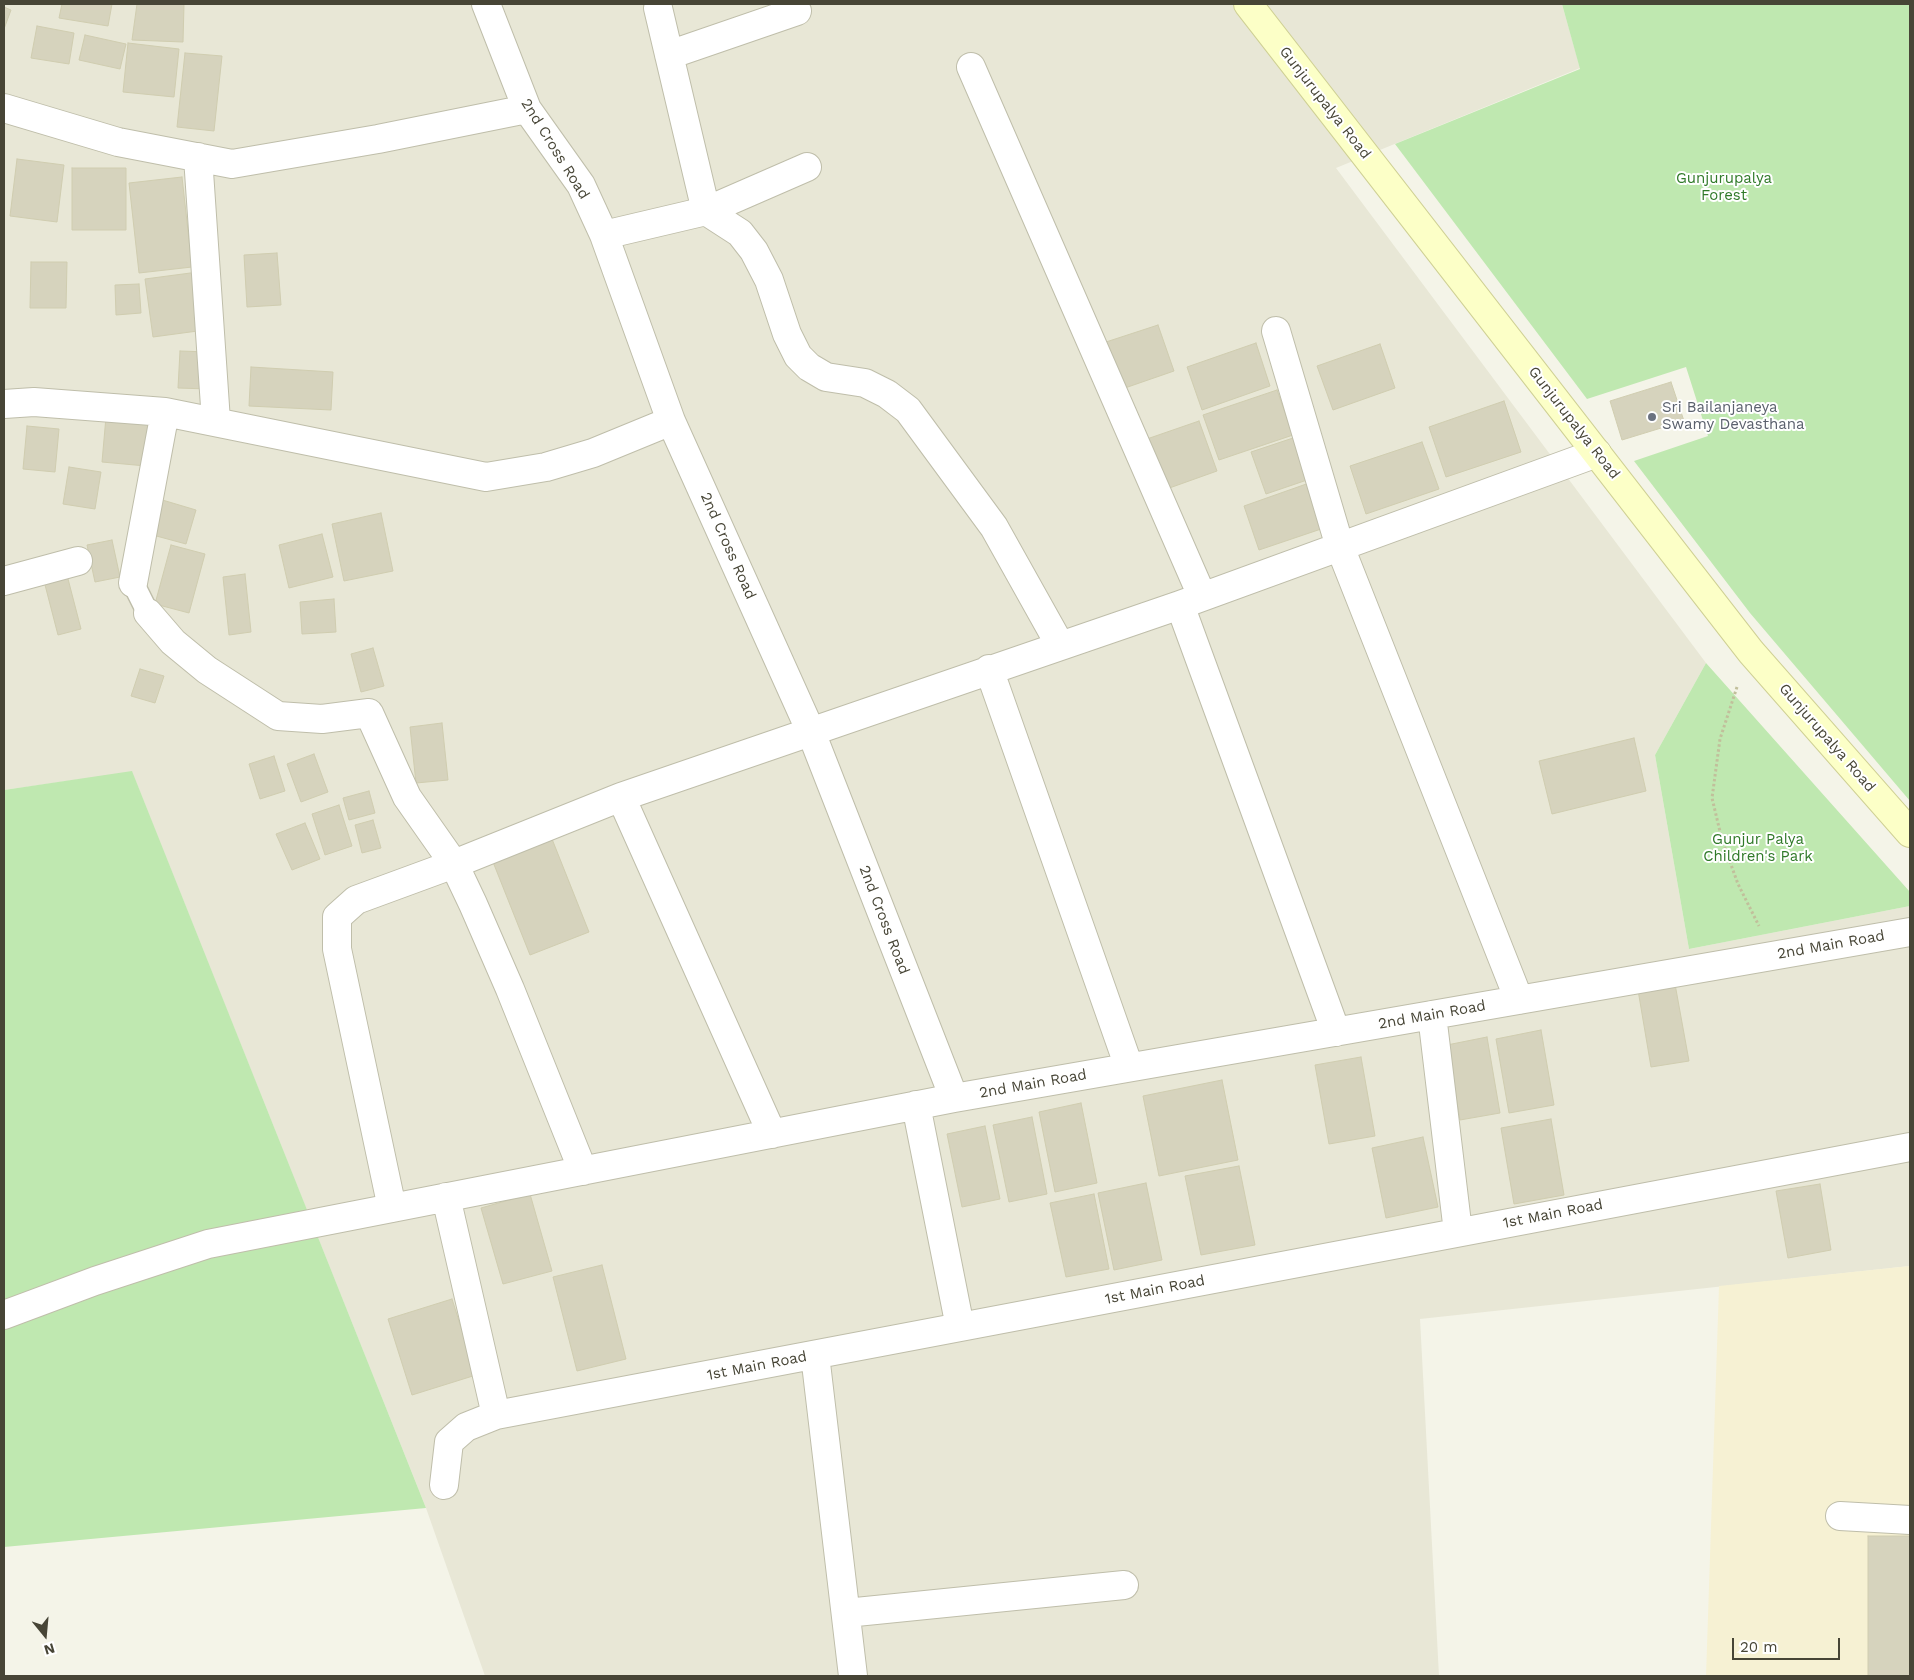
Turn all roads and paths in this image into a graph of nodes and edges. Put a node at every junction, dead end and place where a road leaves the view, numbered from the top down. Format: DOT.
graph roads {
  1 [pos="486,4"];
  2 [pos="1248,4"];
  3 [pos="658,8"];
  4 [pos="796,11"];
  5 [pos="669,55"];
  6 [pos="971,67"];
  7 [pos="4,108"];
  8 [pos="527,109"];
  9 [pos="198,157"];
  10 [pos="807,167"];
  11 [pos="706,212"];
  12 [pos="604,235"];
  13 [pos="1276,331"];
  14 [pos="4,404"];
  15 [pos="164,412"];
  16 [pos="216,421"];
  17 [pos="671,421"];
  18 [pos="1597,453"];
  19 [pos="1340,547"];
  20 [pos="78,561"];
  21 [pos="4,581"];
  22 [pos="133,583"];
  23 [pos="1191,601"];
  24 [pos="148,613"];
  25 [pos="1060,645"];
  26 [pos="1751,652"];
  27 [pos="989,669"];
  28 [pos="811,732"];
  29 [pos="621,797"];
  30 [pos="1910,833"];
  31 [pos="454,864"];
  32 [pos="1910,932"];
  33 [pos="1774,955"];
  34 [pos="1519,1000"];
  35 [pos="1432,1015"];
  36 [pos="1336,1032"];
  37 [pos="1129,1067"];
  38 [pos="954,1098"];
  39 [pos="916,1105"];
  40 [pos="772,1134"];
  41 [pos="1910,1147"];
  42 [pos="583,1171"];
  43 [pos="446,1198"];
  44 [pos="392,1208"];
  45 [pos="1458,1232"];
  46 [pos="4,1315"];
  47 [pos="960,1327"];
  48 [pos="815,1355"];
  49 [pos="496,1415"];
  50 [pos="444,1485"];
  51 [pos="1840,1516"];
  52 [pos="1910,1520"];
  53 [pos="1124,1585"];
  54 [pos="846,1613"];
  55 [pos="853,1676"];
  1 -- 8 [label="street, 2nd Cross Road"];
  2 -- 18 [label="street, Gunjurupalya Road"];
  3 -- 5 [label="street"];
  4 -- 5 [label="street"];
  5 -- 11 [label="street"];
  6 -- 23 [label="street"];
  7 -- 9 [label="street"];
  8 -- 9 [label="street"];
  8 -- 12 [label="street, 2nd Cross Road"];
  9 -- 16 [label="street"];
  10 -- 11 [label="street"];
  11 -- 12 [label="street"];
  11 -- 25 [label="street"];
  12 -- 17 [label="street, 2nd Cross Road"];
  13 -- 19 [label="street"];
  14 -- 15 [label="street"];
  15 -- 16 [label="street"];
  15 -- 22 [label="street"];
  16 -- 17 [label="street"];
  17 -- 28 [label="street, 2nd Cross Road"];
  18 -- 19 [label="street"];
  18 -- 26 [label="street, Gunjurupalya Road"];
  19 -- 23 [label="street"];
  19 -- 34 [label="street"];
  20 -- 21 [label="street"];
  22 -- 24 [label="lane"];
  23 -- 25 [label="street"];
  23 -- 36 [label="street"];
  24 -- 31 [label="street"];
  25 -- 27 [label="street"];
  26 -- 30 [label="street, Gunjurupalya Road"];
  26 -- 33 [label="path"];
  27 -- 28 [label="street"];
  27 -- 37 [label="street"];
  28 -- 29 [label="street"];
  28 -- 38 [label="street, 2nd Cross Road"];
  29 -- 31 [label="street"];
  29 -- 40 [label="street"];
  31 -- 42 [label="street"];
  31 -- 44 [label="street"];
  32 -- 33 [label="street, 2nd Main Road"];
  33 -- 34 [label="street, 2nd Main Road"];
  34 -- 35 [label="street, 2nd Main Road"];
  35 -- 36 [label="street, 2nd Main Road"];
  35 -- 45 [label="street"];
  36 -- 37 [label="street, 2nd Main Road"];
  37 -- 38 [label="street, 2nd Main Road"];
  38 -- 39 [label="street, 2nd Main Road"];
  39 -- 40 [label="street, 2nd Main Road"];
  39 -- 47 [label="street"];
  40 -- 42 [label="street, 2nd Main Road"];
  41 -- 45 [label="street, 1st Main Road"];
  42 -- 43 [label="street, 2nd Main Road"];
  43 -- 44 [label="street, 2nd Main Road"];
  43 -- 49 [label="street"];
  44 -- 46 [label="street, 2nd Main Road"];
  45 -- 47 [label="street, 1st Main Road"];
  47 -- 48 [label="street, 1st Main Road"];
  48 -- 49 [label="street, 1st Main Road"];
  48 -- 54 [label="street"];
  49 -- 50 [label="street, 1st Main Road"];
  51 -- 52 [label="street"];
  53 -- 54 [label="street"];
  54 -- 55 [label="street"];
}
